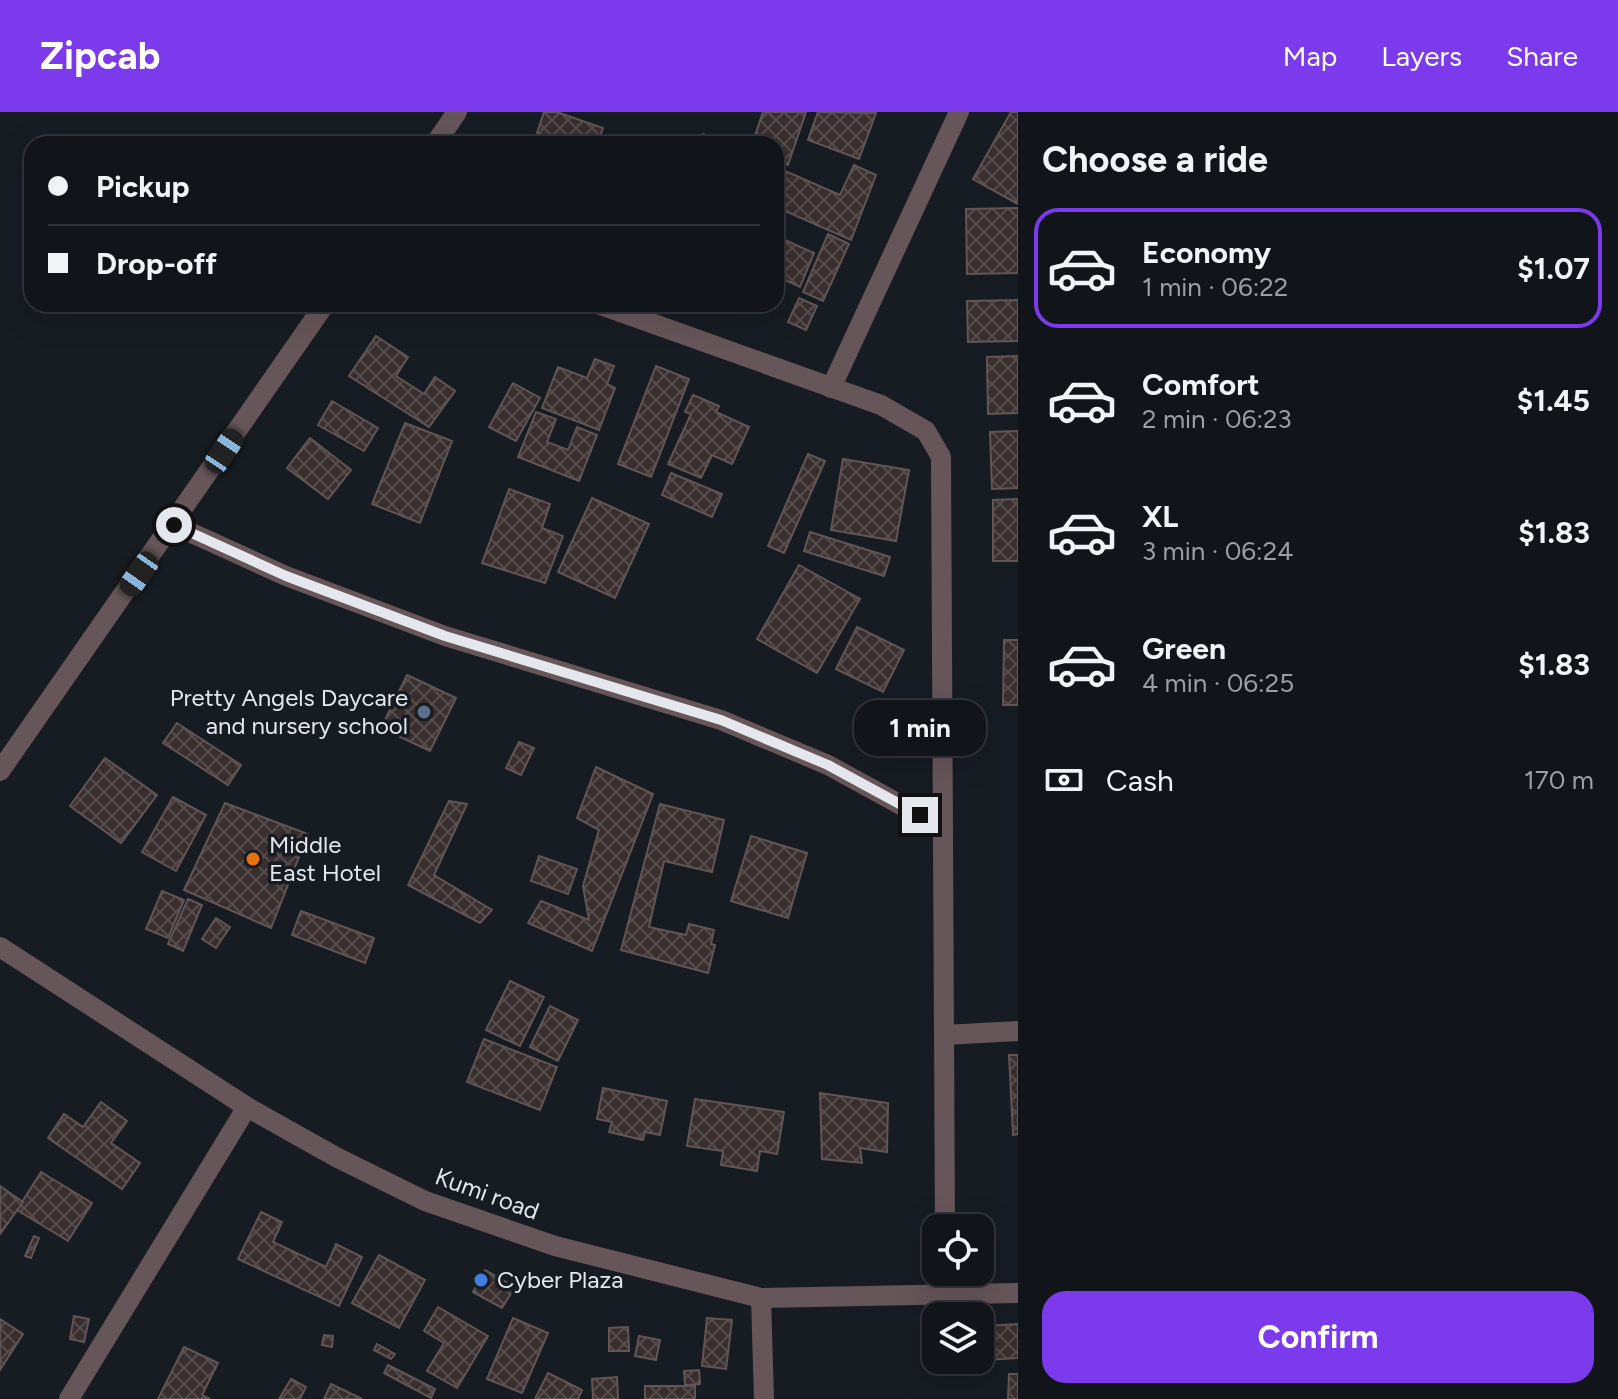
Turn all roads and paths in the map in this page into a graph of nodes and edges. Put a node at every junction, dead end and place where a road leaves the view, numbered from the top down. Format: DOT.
graph roads {
  1 [pos="457,112"];
  2 [pos="959,112"];
  3 [pos="440,136"];
  4 [pos="320,312"];
  5 [pos="620,312"];
  6 [pos="831,388"];
  7 [pos="174,525"];
  8 [pos="0,771"];
  9 [pos="943,828"];
  10 [pos="0,947"];
  11 [pos="1018,1031"];
  12 [pos="944,1035"];
  13 [pos="247,1107"];
  14 [pos="945,1214"];
  15 [pos="945,1286"];
  16 [pos="945,1293"];
  17 [pos="1018,1293"];
  18 [pos="761,1298"];
  19 [pos="69,1399"];
  20 [pos="764,1399"];
  1 -- 3 [label="street"];
  2 -- 6 [label="street"];
  4 -- 7 [label="street"];
  5 -- 6 [label="street"];
  6 -- 9 [label="street"];
  7 -- 8 [label="street"];
  7 -- 9 [label="street"];
  9 -- 12 [label="street"];
  10 -- 13 [label="street, Kumi road"];
  11 -- 12 [label="street"];
  12 -- 14 [label="street"];
  13 -- 18 [label="street, Kumi road"];
  13 -- 19 [label="street"];
  15 -- 16 [label="street"];
  16 -- 17 [label="street, Kumi road"];
  16 -- 18 [label="street, Kumi road"];
  18 -- 20 [label="street"];
}
